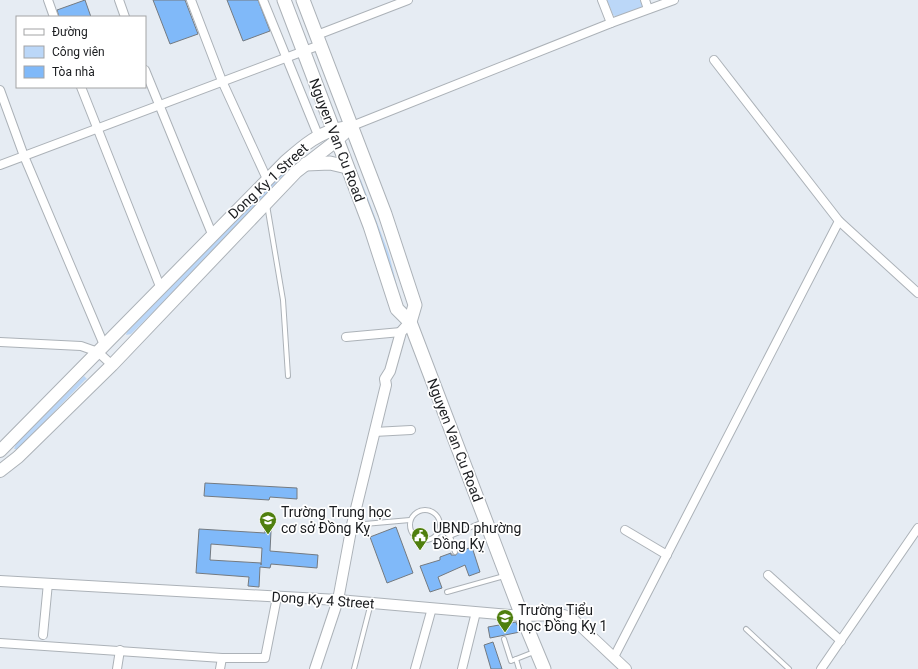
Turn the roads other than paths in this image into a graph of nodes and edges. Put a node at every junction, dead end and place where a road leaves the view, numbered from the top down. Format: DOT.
graph roads {
  1 [pos="48,0"];
  2 [pos="119,0"];
  3 [pos="191,0"];
  4 [pos="263,0"];
  5 [pos="284,0"];
  6 [pos="303,0"];
  7 [pos="408,0"];
  8 [pos="602,0"];
  9 [pos="645,0"];
  10 [pos="674,0"];
  11 [pos="648,9"];
  12 [pos="54,16"];
  13 [pos="125,16"];
  14 [pos="611,23"];
  15 [pos="318,40"];
  16 [pos="303,50"];
  17 [pos="285,57"];
  18 [pos="714,60"];
  19 [pos="146,73"];
  20 [pos="222,81"];
  21 [pos="81,88"];
  22 [pos="0,90"];
  23 [pos="158,105"];
  24 [pos="352,126"];
  25 [pos="97,128"];
  26 [pos="318,135"];
  27 [pos="334,135"];
  28 [pos="24,156"];
  29 [pos="306,164"];
  30 [pos="0,165"];
  31 [pos="347,167"];
  32 [pos="267,180"];
  33 [pos="267,203"];
  34 [pos="839,221"];
  35 [pos="212,234"];
  36 [pos="161,288"];
  37 [pos="918,294"];
  38 [pos="410,322"];
  39 [pos="401,332"];
  40 [pos="346,337"];
  41 [pos="0,342"];
  42 [pos="101,349"];
  43 [pos="112,365"];
  44 [pos="288,376"];
  45 [pos="411,430"];
  46 [pos="374,432"];
  47 [pos="0,451"];
  48 [pos="0,471"];
  49 [pos="410,520"];
  50 [pos="485,521"];
  51 [pos="352,525"];
  52 [pos="440,528"];
  53 [pos="918,528"];
  54 [pos="625,530"];
  55 [pos="450,536"];
  56 [pos="455,552"];
  57 [pos="666,555"];
  58 [pos="506,575"];
  59 [pos="768,575"];
  60 [pos="0,581"];
  61 [pos="48,583"];
  62 [pos="447,592"];
  63 [pos="277,597"];
  64 [pos="338,600"];
  65 [pos="372,603"];
  66 [pos="432,608"];
  67 [pos="476,612"];
  68 [pos="522,616"];
  69 [pos="746,629"];
  70 [pos="43,635"];
  71 [pos="504,639"];
  72 [pos="840,641"];
  73 [pos="0,643"];
  74 [pos="120,650"];
  75 [pos="536,651"];
  76 [pos="614,657"];
  77 [pos="222,658"];
  78 [pos="516,659"];
  79 [pos="117,669"];
  80 [pos="220,669"];
  81 [pos="316,669"];
  82 [pos="354,669"];
  83 [pos="416,669"];
  84 [pos="462,669"];
  85 [pos="520,669"];
  86 [pos="544,669"];
  87 [pos="626,669"];
  88 [pos="788,669"];
  89 [pos="821,669"];
  1 -- 12 [label="street"];
  2 -- 13 [label="street"];
  3 -- 20 [label="street"];
  4 -- 17 [label="street"];
  5 -- 16 [label="main road, Nguyen Van Cu Road"];
  6 -- 15 [label="main road, Nguyen Van Cu Road"];
  7 -- 15 [label="street"];
  8 -- 14 [label="street"];
  9 -- 11 [label="street"];
  10 -- 11 [label="street"];
  11 -- 14 [label="street"];
  14 -- 24 [label="street"];
  15 -- 16 [label="street"];
  15 -- 24 [label="main road, Nguyen Van Cu Road"];
  16 -- 17 [label="street"];
  16 -- 27 [label="main road, Nguyen Van Cu Road"];
  17 -- 20 [label="street"];
  17 -- 26 [label="street"];
  18 -- 34 [label="street"];
  19 -- 23 [label="street"];
  20 -- 23 [label="street"];
  20 -- 32 [label="street"];
  21 -- 25 [label="street"];
  22 -- 28 [label="street"];
  23 -- 25 [label="street"];
  23 -- 35 [label="street"];
  24 -- 27 [label="main road, Dong Ky 1 Street"];
  24 -- 38 [label="main road, Nguyen Van Cu Road"];
  25 -- 28 [label="street"];
  25 -- 36 [label="street"];
  26 -- 27 [label="main road, Dong Ky 1 Street"];
  26 -- 32 [label="main road, Dong Ky 1 Street"];
  27 -- 29 [label="main road, Dong Ky 1 Street"];
  27 -- 31 [label="main road, Nguyen Van Cu Road"];
  28 -- 30 [label="street"];
  28 -- 42 [label="street"];
  29 -- 31 [label="main road"];
  29 -- 33 [label="main road, Dong Ky 1 Street"];
  31 -- 38 [label="main road, Nguyen Van Cu Road"];
  32 -- 35 [label="main road, Dong Ky 1 Street"];
  33 -- 43 [label="main road, Dong Ky 1 Street"];
  33 -- 44 [label="lane"];
  34 -- 37 [label="street"];
  34 -- 57 [label="street"];
  35 -- 36 [label="main road, Dong Ky 1 Street"];
  36 -- 42 [label="main road, Dong Ky 1 Street"];
  38 -- 39 [label="street"];
  38 -- 50 [label="main road, Nguyen Van Cu Road"];
  39 -- 40 [label="street"];
  39 -- 46 [label="street"];
  41 -- 42 [label="street"];
  42 -- 43 [label="street"];
  42 -- 47 [label="main road, Dong Ky 1 Street"];
  43 -- 48 [label="main road, Dong Ky 1 Street"];
  45 -- 46 [label="street"];
  46 -- 51 [label="street"];
  49 -- 51 [label="lane"];
  49 -- 52 [label="lane"];
  49 -- 52 [label="lane"];
  50 -- 55 [label="lane"];
  50 -- 58 [label="main road, Nguyen Van Cu Road"];
  51 -- 64 [label="street"];
  52 -- 55 [label="lane"];
  53 -- 72 [label="street"];
  54 -- 57 [label="street"];
  55 -- 56 [label="lane"];
  57 -- 76 [label="street"];
  58 -- 62 [label="lane"];
  58 -- 68 [label="main road, Nguyen Van Cu Road"];
  59 -- 72 [label="street"];
  60 -- 61 [label="street, Dong Ky 4 Street"];
  61 -- 63 [label="street, Dong Ky 4 Street"];
  61 -- 70 [label="street"];
  63 -- 64 [label="street, Dong Ky 4 Street"];
  63 -- 77 [label="street"];
  64 -- 65 [label="street, Dong Ky 4 Street"];
  64 -- 81 [label="street"];
  65 -- 66 [label="street, Dong Ky 4 Street"];
  65 -- 82 [label="lane"];
  66 -- 67 [label="street, Dong Ky 4 Street"];
  66 -- 83 [label="street"];
  67 -- 68 [label="street, Dong Ky 4 Street"];
  67 -- 84 [label="street"];
  68 -- 75 [label="main road, Nguyen Van Cu Road"];
  68 -- 76 [label="street, Dong Ky 4 Street"];
  69 -- 88 [label="lane"];
  71 -- 78 [label="lane"];
  72 -- 89 [label="street"];
  73 -- 74 [label="street"];
  74 -- 77 [label="street"];
  74 -- 79 [label="street"];
  75 -- 78 [label="lane"];
  75 -- 86 [label="main road, Nguyen Van Cu Road"];
  76 -- 87 [label="street, Dong Ky 4 Street"];
  77 -- 80 [label="street"];
  78 -- 85 [label="lane"];
}
